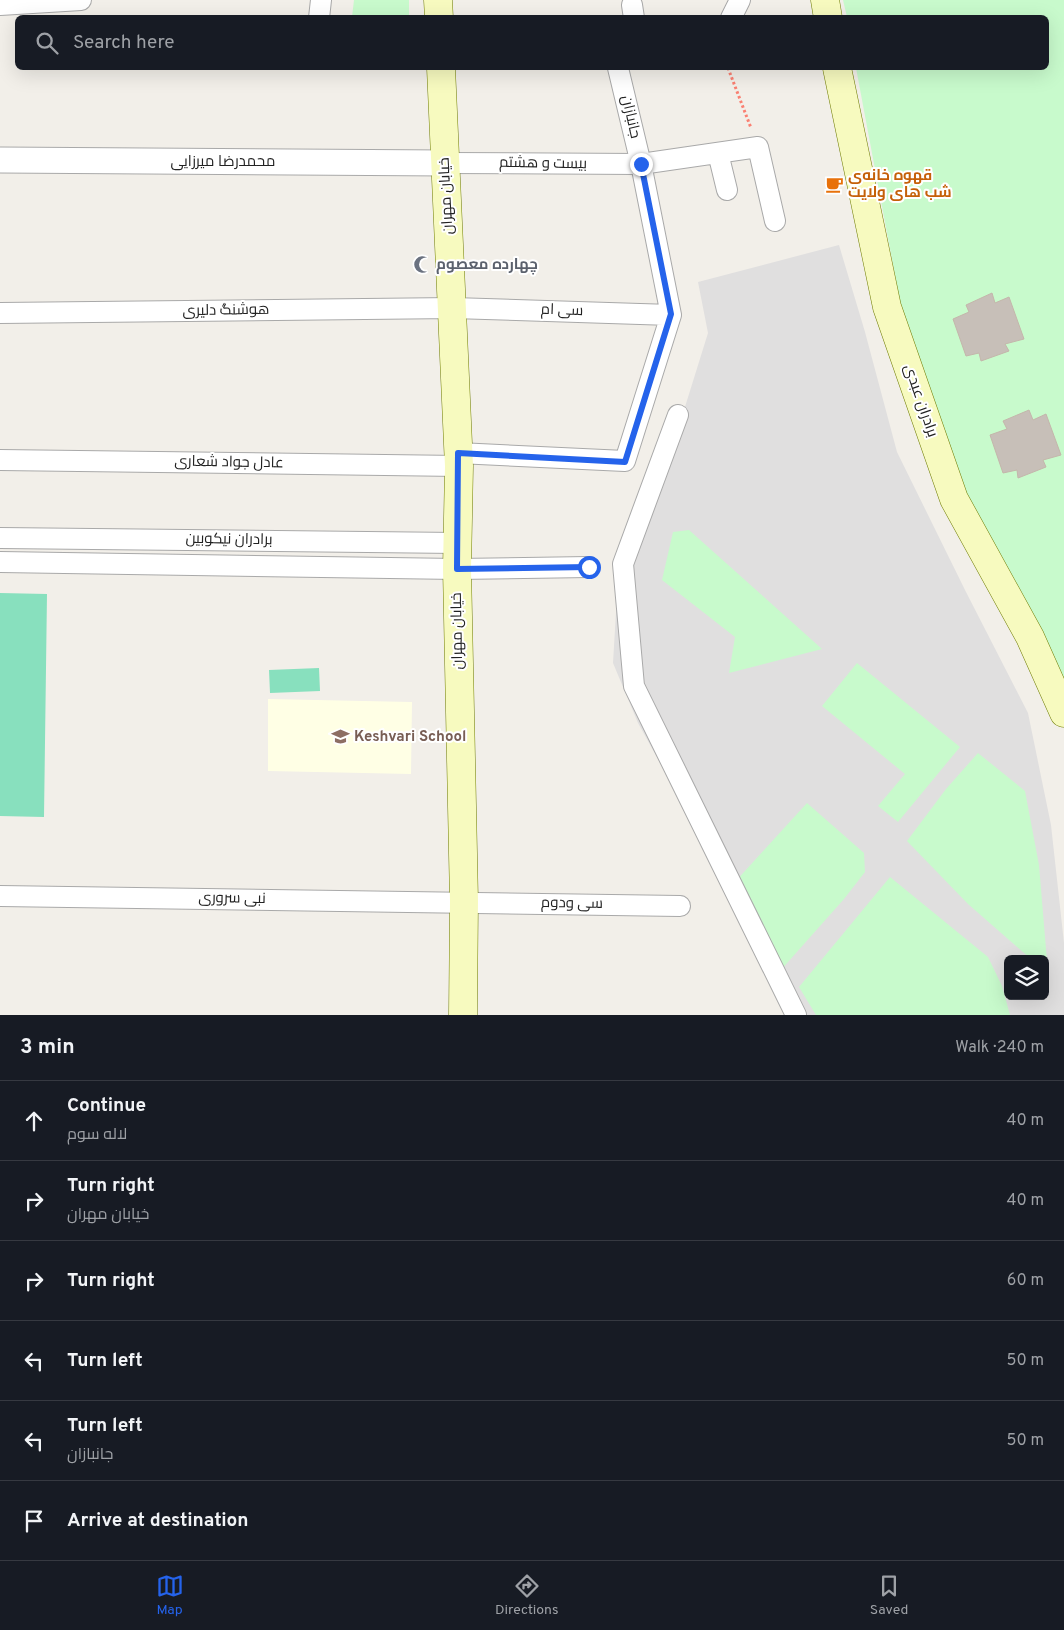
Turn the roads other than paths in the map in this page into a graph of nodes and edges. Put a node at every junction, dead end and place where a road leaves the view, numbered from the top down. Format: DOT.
graph roads {
  1 [pos="81,0"];
  2 [pos="321,0"];
  3 [pos="438,0"];
  4 [pos="740,0"];
  5 [pos="825,0"];
  6 [pos="0,5"];
  7 [pos="319,15"];
  8 [pos="439,15"];
  9 [pos="732,15"];
  10 [pos="828,15"];
  11 [pos="441,70"];
  12 [pos="618,70"];
  13 [pos="837,70"];
  14 [pos="718,153"];
  15 [pos="0,160"];
  16 [pos="446,163"];
  17 [pos="641,164"];
  18 [pos="727,190"];
  19 [pos="775,221"];
  20 [pos="452,308"];
  21 [pos="0,313"];
  22 [pos="671,314"];
  23 [pos="678,414"];
  24 [pos="458,459"];
  25 [pos="0,460"];
  26 [pos="0,538"];
  27 [pos="457,556"];
  28 [pos="0,562"];
  29 [pos="589,567"];
  30 [pos="1064,713"];
  31 [pos="0,896"];
  32 [pos="464,901"];
  33 [pos="680,906"];
  34 [pos="463,1015"];
  35 [pos="796,1015"];
  1 -- 6 [label="street"];
  2 -- 7 [label="street"];
  3 -- 8 [label="main road"];
  4 -- 9 [label="street"];
  5 -- 10 [label="main road"];
  11 -- 16 [label="main road, خیابان مهران"];
  12 -- 17 [label="street, جانبازان"];
  13 -- 30 [label="main road, برادران عبدی"];
  14 -- 17 [label="street, بیست و هشتم"];
  14 -- 18 [label="street"];
  14 -- 19 [label="street, بیست و هشتم"];
  15 -- 16 [label="street, محمدرضا میرزایی"];
  16 -- 17 [label="street, بیست و هشتم"];
  16 -- 20 [label="main road, خیابان مهران"];
  17 -- 22 [label="street, جانبازان"];
  20 -- 21 [label="street, هوشنگ دلیری"];
  20 -- 22 [label="street, سی ام"];
  20 -- 24 [label="main road, خیابان مهران"];
  22 -- 24 [label="street, عادل جواد شعاری"];
  23 -- 35 [label="street"];
  24 -- 25 [label="street, عادل جواد شعاری"];
  24 -- 27 [label="main road, خیابان مهران"];
  26 -- 27 [label="street, برادران نیکوبین"];
  27 -- 28 [label="street, برادران نیکوبین"];
  27 -- 29 [label="street"];
  27 -- 32 [label="main road, خیابان مهران"];
  31 -- 32 [label="street, نبی سروری"];
  32 -- 33 [label="street, سی ودوم"];
  32 -- 34 [label="main road, خیابان مهران"];
}
